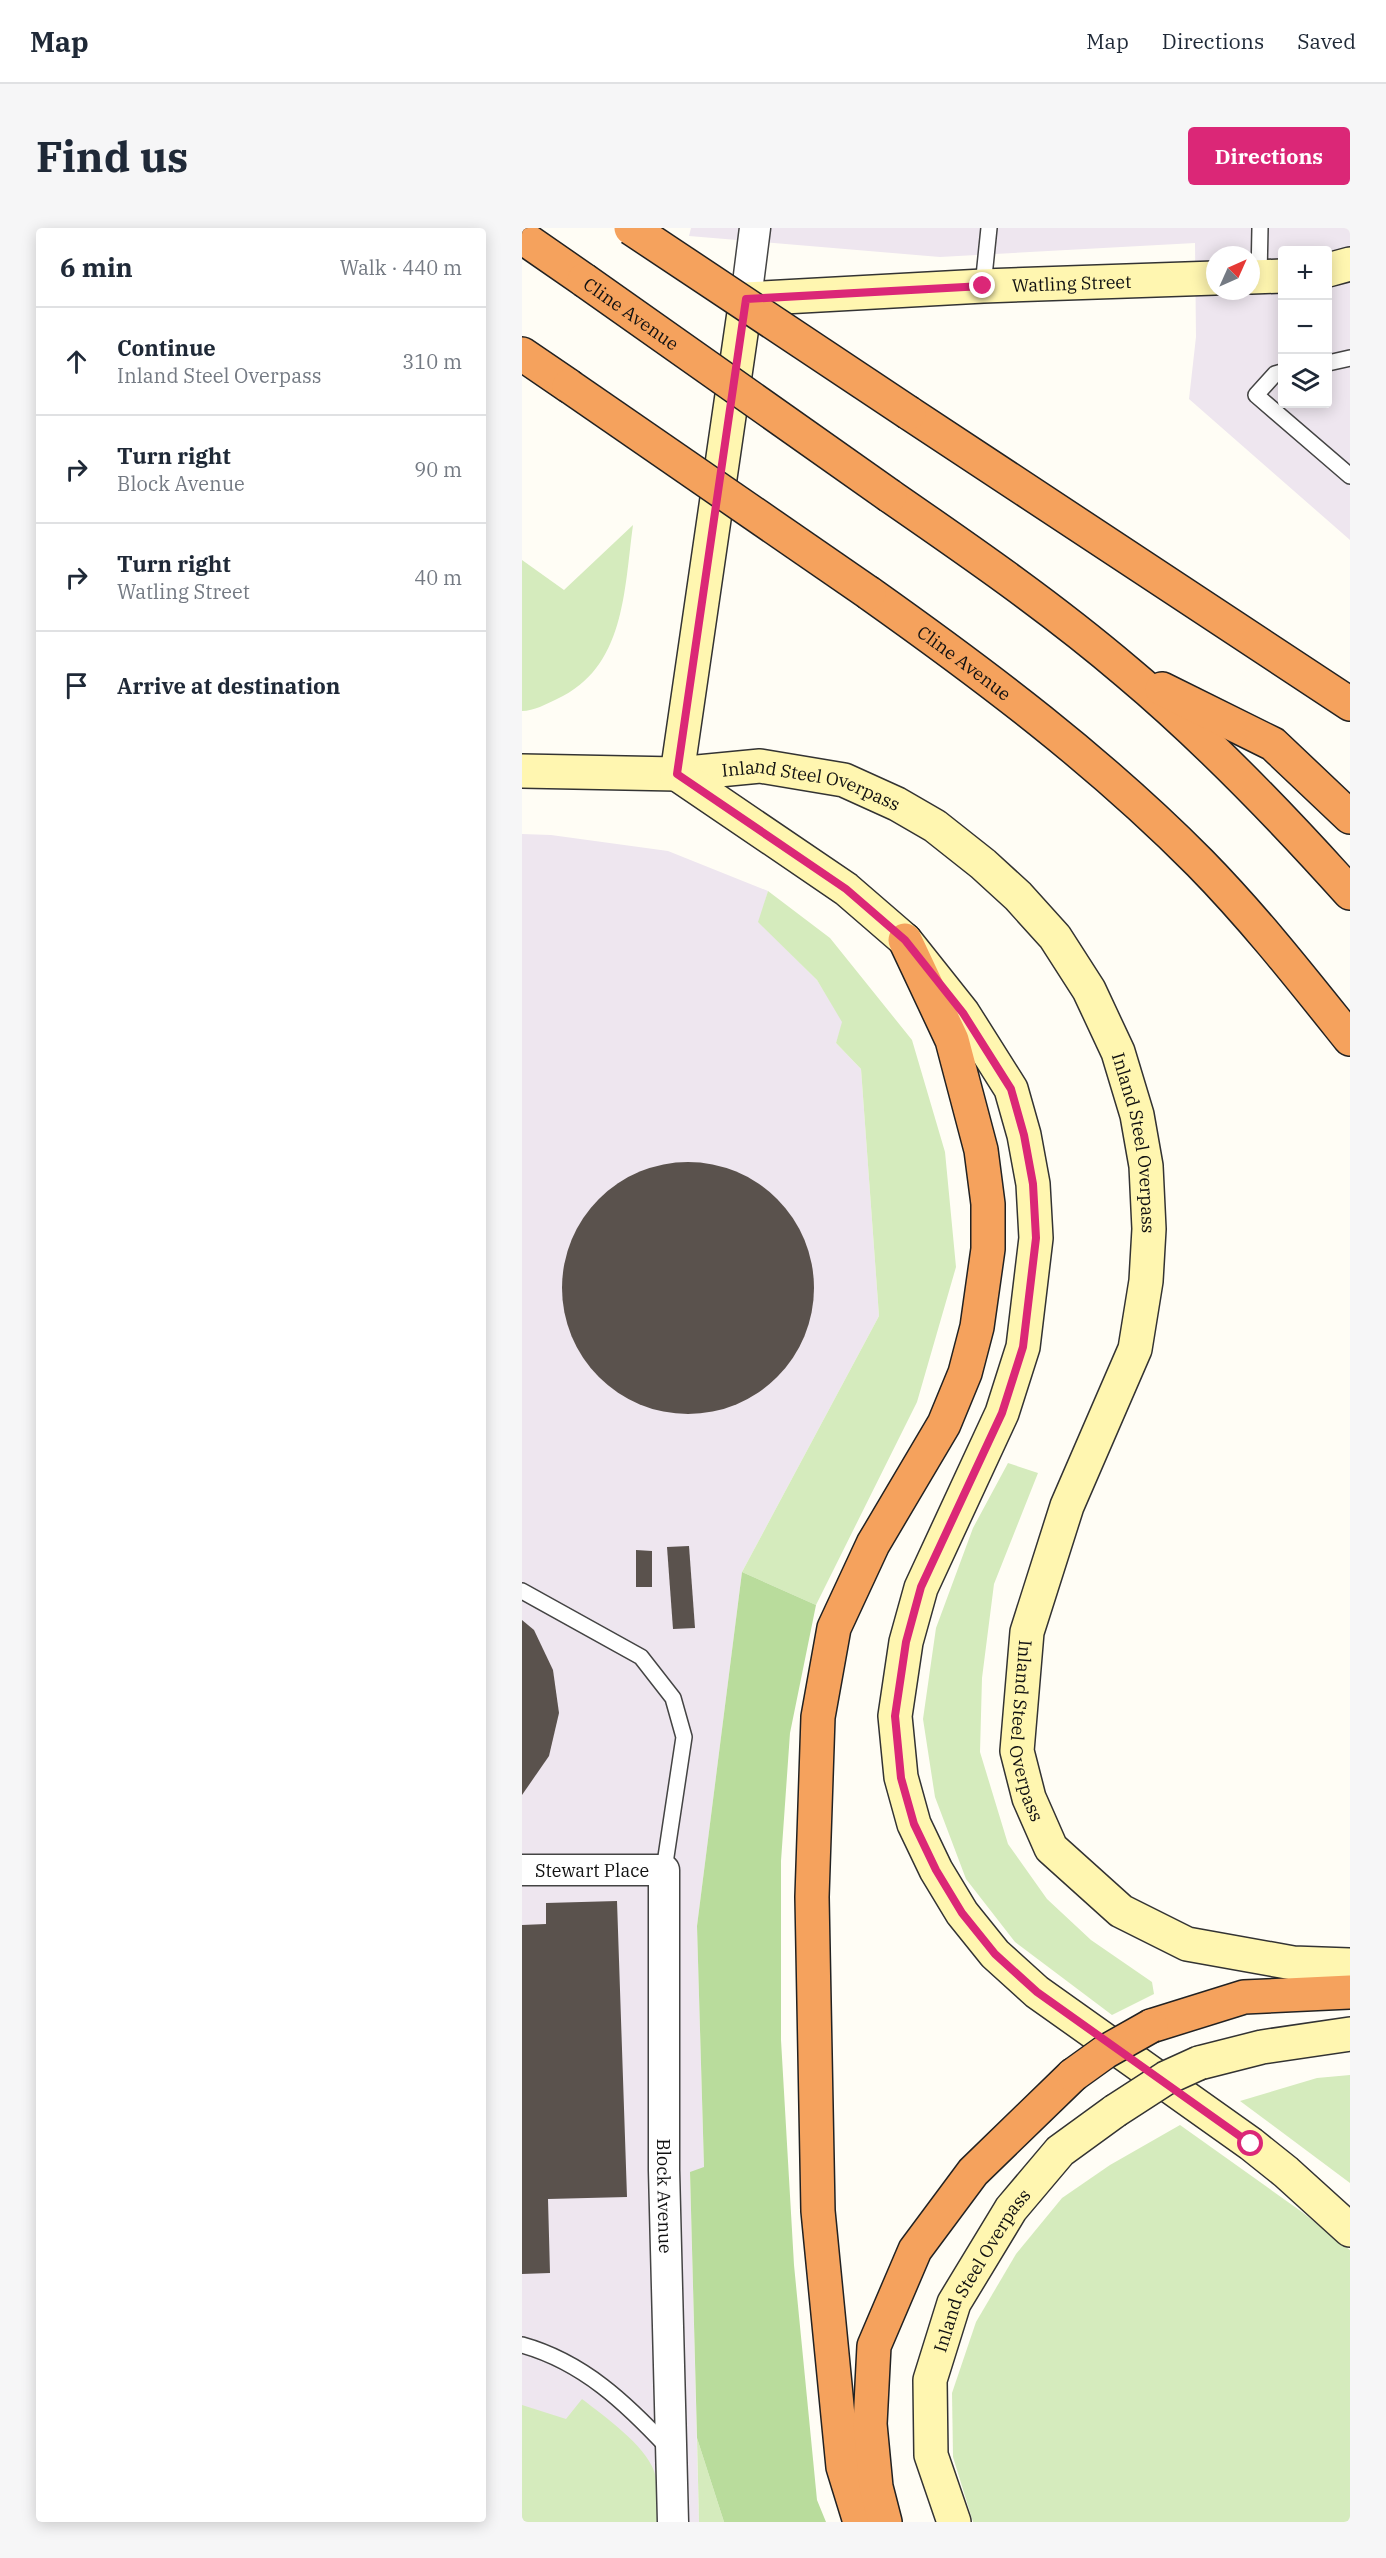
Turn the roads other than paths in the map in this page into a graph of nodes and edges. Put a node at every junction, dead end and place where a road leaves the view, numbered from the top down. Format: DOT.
graph roads {
  1 [pos="631,228"];
  2 [pos="755,228"];
  3 [pos="989,228"];
  4 [pos="1260,228"];
  5 [pos="522,237"];
  6 [pos="1350,264"];
  7 [pos="1332,269"];
  8 [pos="1264,277"];
  9 [pos="1206,278"];
  10 [pos="983,286"];
  11 [pos="746,299"];
  12 [pos="522,354"];
  13 [pos="1350,358"];
  14 [pos="1332,362"];
  15 [pos="1278,373"];
  16 [pos="1350,476"];
  17 [pos="1128,673"];
  18 [pos="1350,704"];
  19 [pos="522,771"];
  20 [pos="677,774"];
  21 [pos="1350,817"];
  22 [pos="1350,893"];
  23 [pos="905,940"];
  24 [pos="1350,1039"];
  25 [pos="522,1591"];
  26 [pos="522,1870"];
  27 [pos="664,1870"];
  28 [pos="1350,1965"];
  29 [pos="1350,1992"];
  30 [pos="1350,2034"];
  31 [pos="1350,2230"];
  32 [pos="522,2345"];
  33 [pos="672,2452"];
  34 [pos="674,2522"];
  35 [pos="860,2522"];
  36 [pos="885,2522"];
  37 [pos="954,2522"];
  1 -- 18 [label="highway, bridge"];
  2 -- 11 [label="street"];
  3 -- 10 [label="lane"];
  4 -- 8 [label="lane"];
  5 -- 17 [label="highway, Cline Avenue, bridge"];
  6 -- 7 [label="main road"];
  9 -- 10 [label="main road, Watling Street"];
  10 -- 11 [label="main road, Watling Street"];
  11 -- 20 [label="main road"];
  12 -- 24 [label="highway, Cline Avenue, bridge"];
  13 -- 14 [label="lane"];
  15 -- 16 [label="lane"];
  17 -- 21 [label="highway"];
  17 -- 22 [label="highway, Cline Avenue"];
  19 -- 20 [label="main road"];
  20 -- 23 [label="main road, Inland Steel Overpass"];
  20 -- 28 [label="main road, Inland Steel Overpass"];
  23 -- 31 [label="main road, Inland Steel Overpass"];
  23 -- 35 [label="highway"];
  25 -- 27 [label="lane"];
  26 -- 27 [label="street, Stewart Place"];
  27 -- 33 [label="street, Block Avenue"];
  29 -- 36 [label="highway, bridge"];
  30 -- 37 [label="main road, Inland Steel Overpass, bridge"];
  32 -- 33 [label="lane"];
  33 -- 34 [label="street, Block Avenue"];
}
